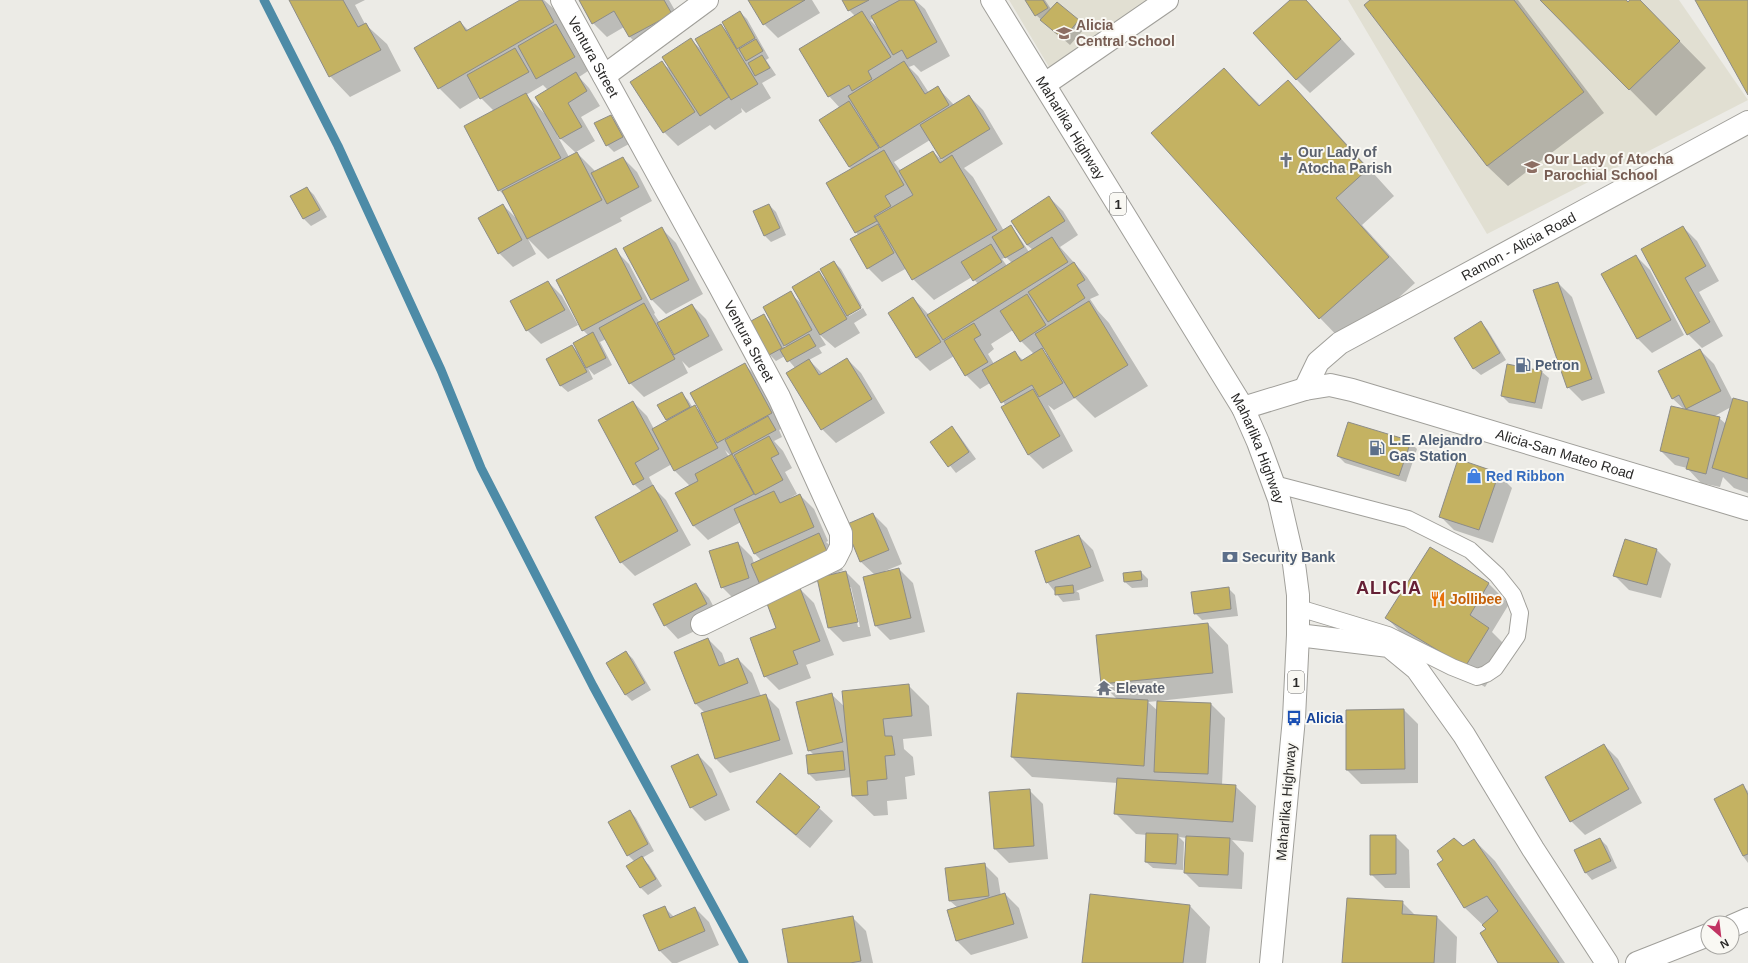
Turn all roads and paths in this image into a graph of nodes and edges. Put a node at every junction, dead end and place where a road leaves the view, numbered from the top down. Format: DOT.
graph roads {
  1 [pos="562,0"];
  2 [pos="707,0"];
  3 [pos="992,0"];
  4 [pos="1167,0"];
  5 [pos="604,76"];
  6 [pos="1045,84"];
  7 [pos="1748,122"];
  8 [pos="1305,389"];
  9 [pos="1243,408"];
  10 [pos="1274,484"];
  11 [pos="1748,509"];
  12 [pos="1299,608"];
  13 [pos="702,624"];
  14 [pos="1298,635"];
  15 [pos="1700,938"];
  16 [pos="1271,963"];
  17 [pos="1607,963"];
  18 [pos="1637,963"];
  1 -- 5 [label="main road, Ventura Street"];
  2 -- 5 [label="main road"];
  3 -- 6 [label="main road, Maharlika Highway / 1"];
  4 -- 6 [label="main road"];
  5 -- 13 [label="main road, Ventura Street"];
  6 -- 9 [label="main road, Maharlika Highway / 1"];
  7 -- 8 [label="main road, Ramon - Alicia Road"];
  8 -- 9 [label="main road, Alicia-San Mateo Road"];
  8 -- 11 [label="main road, Alicia-San Mateo Road"];
  9 -- 10 [label="main road, Maharlika Highway / 1"];
  10 -- 12 [label="main road, Maharlika Highway / 1"];
  10 -- 12 [label="lane"];
  12 -- 14 [label="main road, Maharlika Highway / 1"];
  14 -- 16 [label="main road, Maharlika Highway / 1"];
  14 -- 17 [label="main road"];
  15 -- 18 [label="main road"];
}
